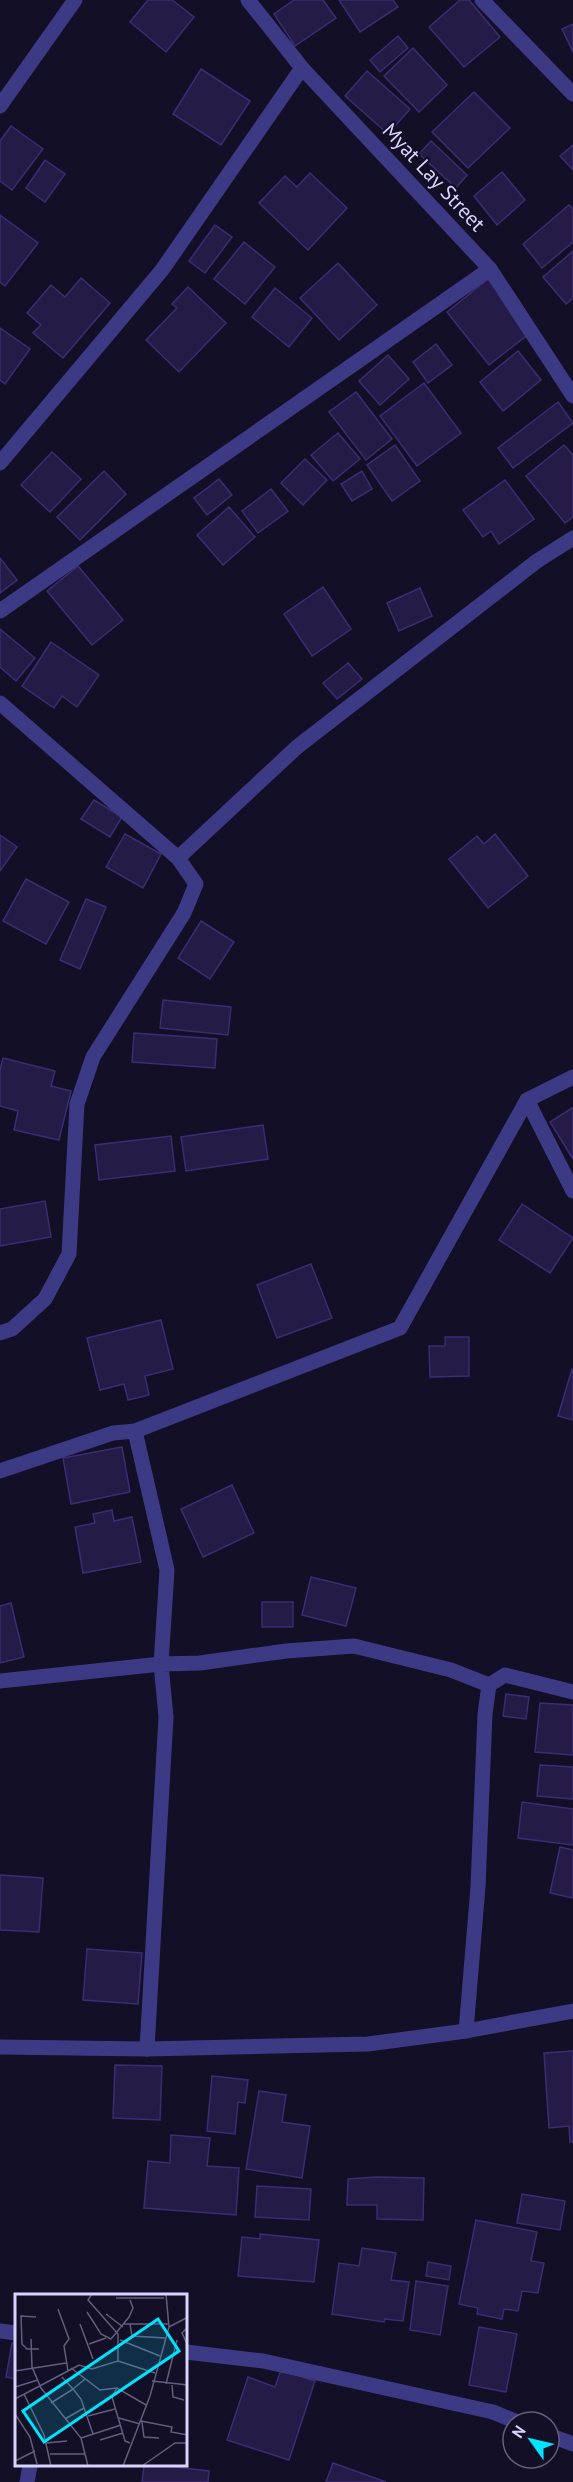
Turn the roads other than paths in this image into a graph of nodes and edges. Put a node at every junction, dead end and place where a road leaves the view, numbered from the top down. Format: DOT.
graph roads {
  1 [pos="75,0"];
  2 [pos="248,0"];
  3 [pos="482,0"];
  4 [pos="302,68"];
  5 [pos="573,94"];
  6 [pos="0,106"];
  7 [pos="490,269"];
  8 [pos="573,396"];
  9 [pos="0,463"];
  10 [pos="573,538"];
  11 [pos="0,611"];
  12 [pos="0,703"];
  13 [pos="178,858"];
  14 [pos="573,1077"];
  15 [pos="527,1100"];
  16 [pos="573,1191"];
  17 [pos="0,1333"];
  18 [pos="135,1431"];
  19 [pos="0,1471"];
  20 [pos="161,1665"];
  21 [pos="0,1681"];
  22 [pos="489,1685"];
  23 [pos="573,1692"];
  24 [pos="573,2011"];
  25 [pos="466,2031"];
  26 [pos="0,2047"];
  27 [pos="147,2049"];
  28 [pos="0,2331"];
  29 [pos="15,2332"];
  30 [pos="188,2352"];
  31 [pos="501,2415"];
  32 [pos="30,2467"];
  33 [pos="27,2482"];
  1 -- 6 [label="street"];
  2 -- 4 [label="street, Myat Lay Street"];
  3 -- 5 [label="street"];
  4 -- 7 [label="street, Myat Lay Street"];
  4 -- 9 [label="street"];
  7 -- 8 [label="street, Myat Lay Street"];
  7 -- 11 [label="street"];
  10 -- 13 [label="street"];
  12 -- 13 [label="street"];
  13 -- 17 [label="street"];
  14 -- 15 [label="street"];
  15 -- 16 [label="street"];
  15 -- 18 [label="street"];
  18 -- 19 [label="street"];
  18 -- 20 [label="street"];
  20 -- 21 [label="street"];
  20 -- 22 [label="street"];
  20 -- 27 [label="street"];
  22 -- 23 [label="street"];
  22 -- 25 [label="street"];
  24 -- 25 [label="street"];
  25 -- 27 [label="street"];
  26 -- 27 [label="street"];
  28 -- 29 [label="street"];
  30 -- 31 [label="street"];
  32 -- 33 [label="street"];
}
